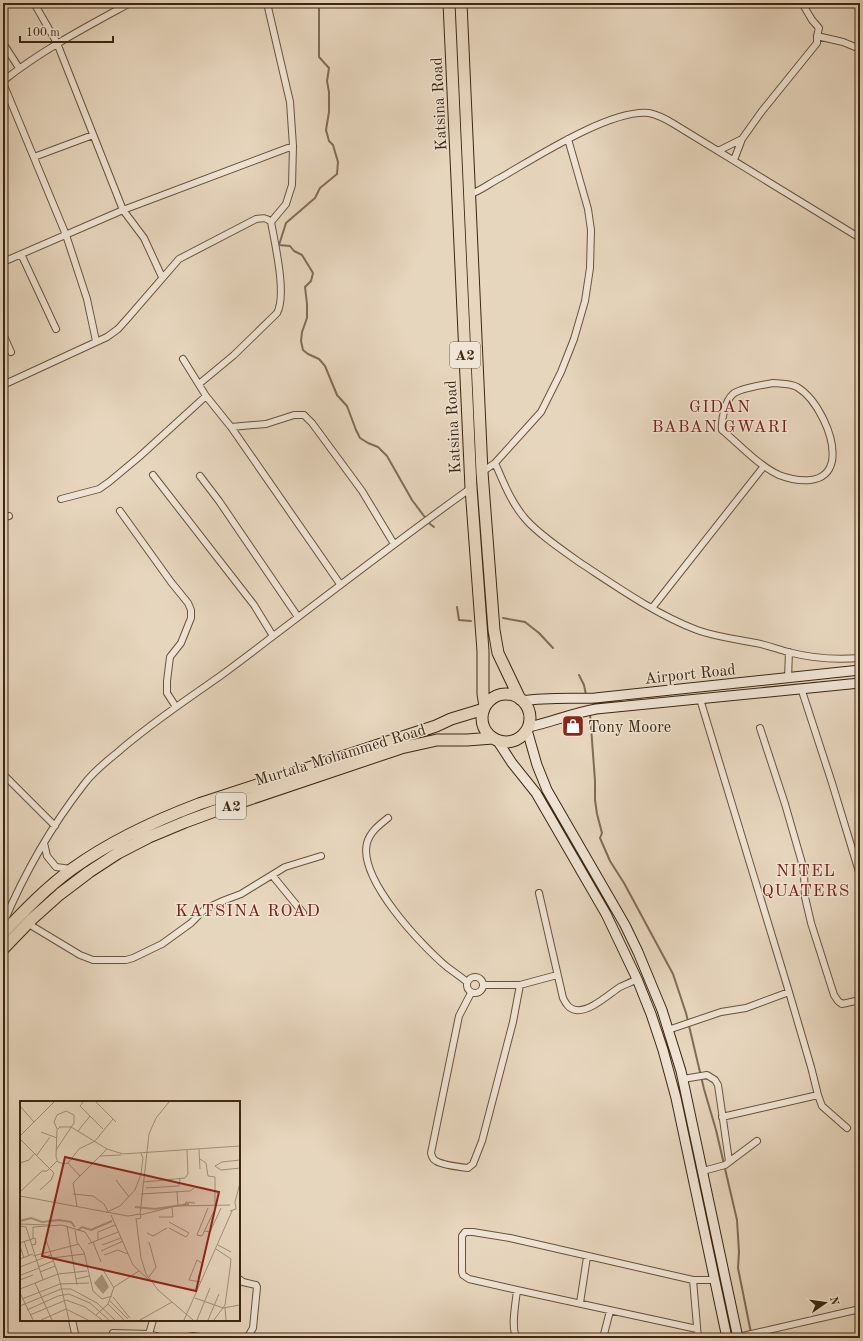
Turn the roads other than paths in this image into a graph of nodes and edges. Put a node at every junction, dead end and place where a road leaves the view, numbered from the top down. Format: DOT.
graph roads {
  1 [pos="34,3"];
  2 [pos="130,3"];
  3 [pos="267,3"];
  4 [pos="449,3"];
  5 [pos="461,3"];
  6 [pos="802,3"];
  7 [pos="817,36"];
  8 [pos="57,43"];
  9 [pos="3,44"];
  10 [pos="860,49"];
  11 [pos="19,68"];
  12 [pos="3,82"];
  13 [pos="93,135"];
  14 [pos="568,139"];
  15 [pos="742,139"];
  16 [pos="293,146"];
  17 [pos="718,151"];
  18 [pos="34,157"];
  19 [pos="734,160"];
  20 [pos="470,195"];
  21 [pos="458,196"];
  22 [pos="123,210"];
  23 [pos="271,222"];
  24 [pos="66,235"];
  25 [pos="860,238"];
  26 [pos="21,254"];
  27 [pos="3,262"];
  28 [pos="162,277"];
  29 [pos="56,329"];
  30 [pos="3,334"];
  31 [pos="96,341"];
  32 [pos="12,352"];
  33 [pos="183,359"];
  34 [pos="199,384"];
  35 [pos="3,385"];
  36 [pos="206,396"];
  37 [pos="231,427"];
  38 [pos="495,463"];
  39 [pos="764,466"];
  40 [pos="482,472"];
  41 [pos="153,475"];
  42 [pos="200,476"];
  43 [pos="471,488"];
  44 [pos="61,499"];
  45 [pos="120,511"];
  46 [pos="394,544"];
  47 [pos="340,584"];
  48 [pos="652,608"];
  49 [pos="298,617"];
  50 [pos="273,636"];
  51 [pos="789,652"];
  52 [pos="860,658"];
  53 [pos="860,670"];
  54 [pos="788,678"];
  55 [pos="860,682"];
  56 [pos="801,688"];
  57 [pos="700,698"];
  58 [pos="521,700"];
  59 [pos="176,707"];
  60 [pos="485,708"];
  61 [pos="760,728"];
  62 [pos="528,729"];
  63 [pos="495,739"];
  64 [pos="3,774"];
  65 [pos="388,818"];
  66 [pos="55,826"];
  67 [pos="44,843"];
  68 [pos="321,856"];
  69 [pos="71,869"];
  70 [pos="272,875"];
  71 [pos="860,875"];
  72 [pos="539,893"];
  73 [pos="303,913"];
  74 [pos="27,923"];
  75 [pos="3,924"];
  76 [pos="3,933"];
  77 [pos="3,949"];
  78 [pos="557,975"];
  79 [pos="637,979"];
  80 [pos="467,982"];
  81 [pos="483,985"];
  82 [pos="520,985"];
  83 [pos="789,992"];
  84 [pos="471,993"];
  85 [pos="860,1000"];
  86 [pos="668,1030"];
  87 [pos="683,1079"];
  88 [pos="818,1096"];
  89 [pos="722,1117"];
  90 [pos="847,1128"];
  91 [pos="757,1141"];
  92 [pos="724,1164"];
  93 [pos="703,1171"];
  94 [pos="587,1257"];
  95 [pos="240,1280"];
  96 [pos="693,1280"];
  97 [pos="715,1280"];
  98 [pos="516,1290"];
  99 [pos="580,1303"];
  100 [pos="860,1309"];
  101 [pos="610,1311"];
  102 [pos="72,1321"];
  103 [pos="153,1321"];
  104 [pos="698,1329"];
  105 [pos="113,1332"];
  106 [pos="149,1334"];
  107 [pos="76,1338"];
  108 [pos="163,1338"];
  109 [pos="183,1338"];
  110 [pos="207,1338"];
  111 [pos="247,1338"];
  112 [pos="517,1338"];
  113 [pos="603,1338"];
  114 [pos="698,1338"];
  115 [pos="727,1338"];
  116 [pos="738,1338"];
  1 -- 8 [label="street"];
  2 -- 8 [label="street"];
  3 -- 16 [label="street"];
  4 -- 21 [label="highway, Katsina Road / A2"];
  5 -- 20 [label="highway, Katsina Road / A2"];
  6 -- 7 [label="street"];
  7 -- 10 [label="street"];
  7 -- 15 [label="street"];
  8 -- 11 [label="street"];
  8 -- 13 [label="street"];
  9 -- 11 [label="street"];
  11 -- 12 [label="street"];
  12 -- 18 [label="street"];
  13 -- 18 [label="street"];
  13 -- 22 [label="street"];
  14 -- 17 [label="street"];
  14 -- 20 [label="street"];
  14 -- 38 [label="street"];
  15 -- 17 [label="street"];
  15 -- 19 [label="street"];
  16 -- 22 [label="street"];
  16 -- 23 [label="street"];
  17 -- 19 [label="street"];
  18 -- 24 [label="street"];
  19 -- 25 [label="street"];
  20 -- 21 [label="street"];
  20 -- 40 [label="highway, Katsina Road / A2"];
  21 -- 43 [label="highway, Katsina Road / A2"];
  22 -- 24 [label="street"];
  22 -- 28 [label="street"];
  23 -- 28 [label="street"];
  23 -- 34 [label="street"];
  24 -- 26 [label="street"];
  24 -- 31 [label="street"];
  26 -- 27 [label="street"];
  26 -- 29 [label="street"];
  28 -- 31 [label="street"];
  30 -- 32 [label="street"];
  31 -- 35 [label="street"];
  33 -- 34 [label="street"];
  34 -- 36 [label="street"];
  36 -- 37 [label="street"];
  36 -- 44 [label="street"];
  37 -- 46 [label="street"];
  37 -- 47 [label="street"];
  38 -- 40 [label="street"];
  38 -- 48 [label="street"];
  39 -- 39 [label="street"];
  39 -- 48 [label="street"];
  40 -- 58 [label="highway, Katsina Road / A2"];
  41 -- 50 [label="street"];
  42 -- 49 [label="street"];
  43 -- 46 [label="street"];
  43 -- 60 [label="highway, Katsina Road / A2"];
  45 -- 59 [label="street"];
  46 -- 47 [label="street"];
  47 -- 49 [label="street"];
  48 -- 51 [label="street"];
  49 -- 50 [label="street"];
  50 -- 59 [label="street"];
  51 -- 52 [label="street"];
  51 -- 54 [label="street"];
  53 -- 54 [label="main road, Airport Road"];
  54 -- 58 [label="main road, Airport Road"];
  55 -- 56 [label="main road, Airport Road"];
  56 -- 57 [label="main road, Airport Road"];
  56 -- 71 [label="street"];
  57 -- 62 [label="main road, Airport Road"];
  57 -- 83 [label="street"];
  58 -- 60 [label="highway, A2"];
  58 -- 62 [label="highway, A2"];
  59 -- 66 [label="street"];
  60 -- 63 [label="highway, A2"];
  60 -- 69 [label="highway, Murtala Mohammed Road / A2"];
  61 -- 85 [label="street"];
  62 -- 63 [label="highway, A2"];
  62 -- 86 [label="main road"];
  63 -- 74 [label="highway, Murtala Mohammed Road / A2"];
  63 -- 79 [label="main road"];
  64 -- 66 [label="street"];
  65 -- 80 [label="street"];
  66 -- 67 [label="street"];
  67 -- 69 [label="street"];
  67 -- 75 [label="street"];
  68 -- 70 [label="street"];
  69 -- 76 [label="highway, Murtala Mohammed Road / A2"];
  70 -- 73 [label="street"];
  70 -- 74 [label="street"];
  72 -- 78 [label="street"];
  74 -- 77 [label="highway, Murtala Mohammed Road / A2"];
  78 -- 79 [label="street"];
  78 -- 82 [label="street"];
  79 -- 97 [label="main road"];
  80 -- 81 [label="street"];
  80 -- 84 [label="street"];
  81 -- 82 [label="street"];
  81 -- 84 [label="street"];
  82 -- 84 [label="street"];
  83 -- 86 [label="street"];
  83 -- 88 [label="street"];
  86 -- 87 [label="main road"];
  87 -- 89 [label="street"];
  87 -- 93 [label="main road"];
  88 -- 89 [label="street"];
  88 -- 90 [label="street"];
  89 -- 92 [label="street"];
  91 -- 92 [label="street"];
  92 -- 93 [label="street"];
  93 -- 116 [label="main road"];
  94 -- 96 [label="street"];
  94 -- 98 [label="street"];
  94 -- 99 [label="street"];
  95 -- 111 [label="street"];
  96 -- 97 [label="street"];
  96 -- 104 [label="street"];
  97 -- 115 [label="main road"];
  98 -- 99 [label="street"];
  98 -- 112 [label="street"];
  99 -- 101 [label="street"];
  100 -- 116 [label="street"];
  101 -- 104 [label="street"];
  101 -- 113 [label="street"];
  102 -- 107 [label="street"];
  103 -- 106 [label="street"];
  104 -- 114 [label="street"];
  105 -- 106 [label="street"];
  106 -- 108 [label="street"];
  109 -- 110 [label="street"];
}
